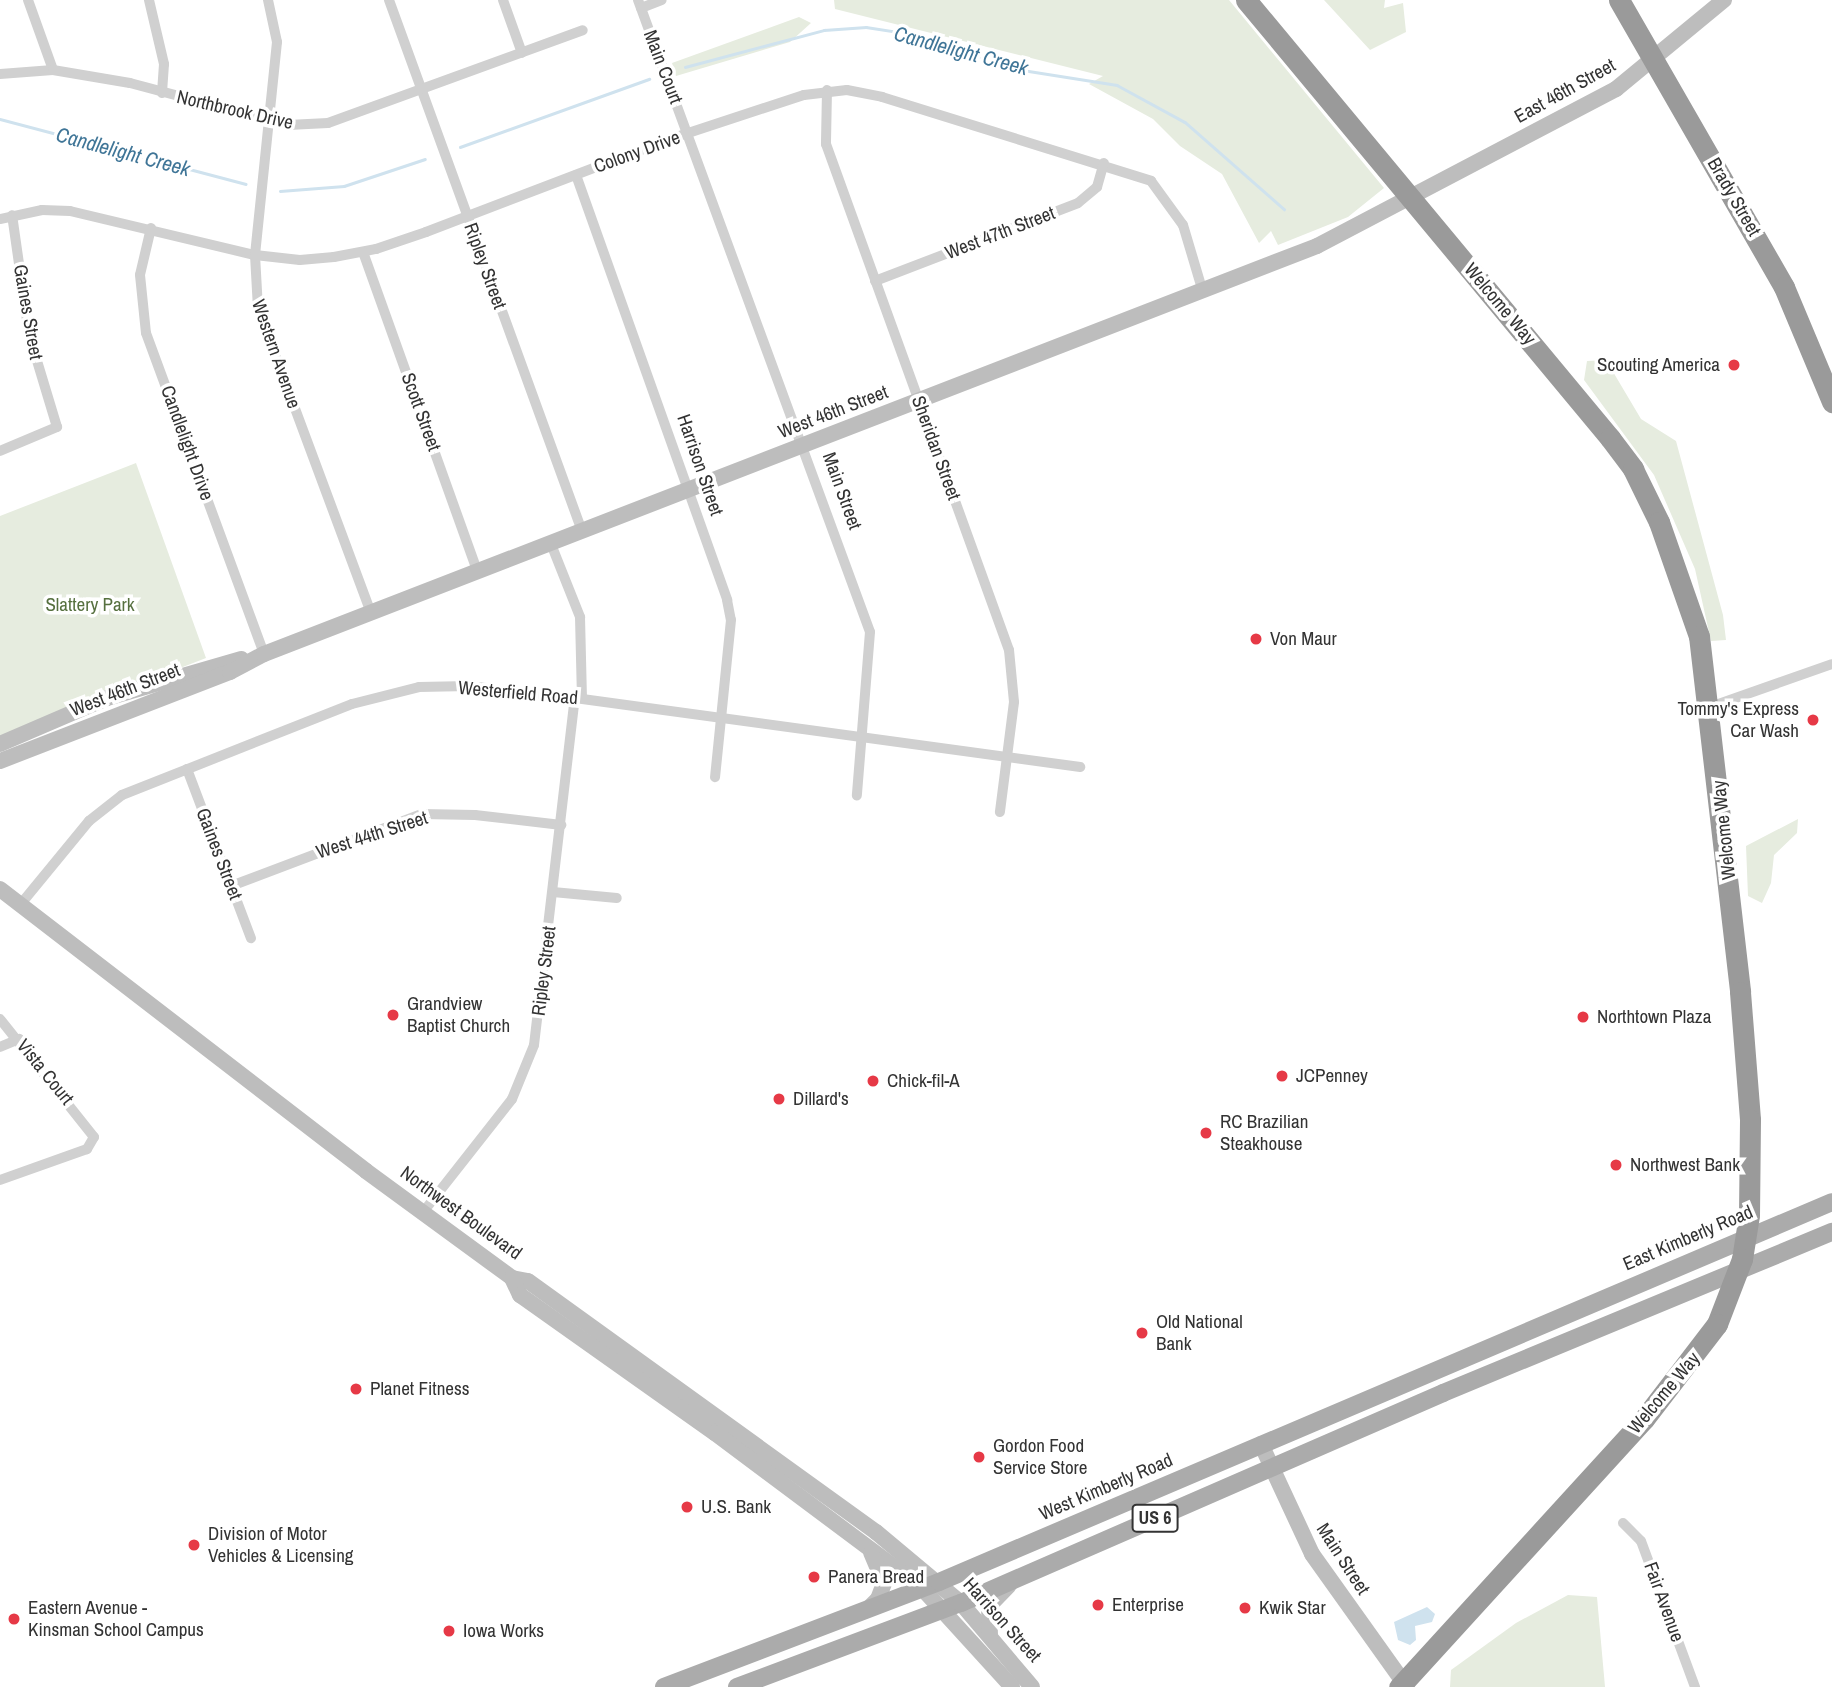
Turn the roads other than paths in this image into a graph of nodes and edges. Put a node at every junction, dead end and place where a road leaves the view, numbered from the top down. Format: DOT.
graph roads {
  1 [pos="28,0"];
  2 [pos="149,0"];
  3 [pos="268,0"];
  4 [pos="388,0"];
  5 [pos="503,0"];
  6 [pos="662,0"];
  7 [pos="1246,0"];
  8 [pos="1619,0"];
  9 [pos="1724,0"];
  10 [pos="639,4"];
  11 [pos="583,30"];
  12 [pos="522,53"];
  13 [pos="1653,62"];
  14 [pos="53,70"];
  15 [pos="0,74"];
  16 [pos="421,90"];
  17 [pos="827,90"];
  18 [pos="162,93"];
  19 [pos="272,122"];
  20 [pos="688,133"];
  21 [pos="1104,163"];
  22 [pos="576,175"];
  23 [pos="1411,198"];
  24 [pos="12,215"];
  25 [pos="467,217"];
  26 [pos="0,219"];
  27 [pos="151,228"];
  28 [pos="363,251"];
  29 [pos="255,255"];
  30 [pos="876,281"];
  31 [pos="1203,292"];
  32 [pos="919,402"];
  33 [pos="1832,402"];
  34 [pos="803,445"];
  35 [pos="0,451"];
  36 [pos="687,491"];
  37 [pos="582,531"];
  38 [pos="551,544"];
  39 [pos="478,573"];
  40 [pos="371,613"];
  41 [pos="264,654"];
  42 [pos="1832,664"];
  43 [pos="579,698"];
  44 [pos="1710,707"];
  45 [pos="722,717"];
  46 [pos="865,737"];
  47 [pos="0,744"];
  48 [pos="1007,756"];
  49 [pos="0,761"];
  50 [pos="1080,767"];
  51 [pos="187,769"];
  52 [pos="715,777"];
  53 [pos="856,795"];
  54 [pos="1000,813"];
  55 [pos="561,825"];
  56 [pos="231,886"];
  57 [pos="0,889"];
  58 [pos="553,892"];
  59 [pos="617,898"];
  60 [pos="20,905"];
  61 [pos="251,938"];
  62 [pos="0,1018"];
  63 [pos="19,1040"];
  64 [pos="0,1047"];
  65 [pos="0,1180"];
  66 [pos="1832,1202"];
  67 [pos="424,1211"];
  68 [pos="1832,1232"];
  69 [pos="1745,1237"];
  70 [pos="1738,1270"];
  71 [pos="512,1278"];
  72 [pos="1561,1315"];
  73 [pos="1570,1340"];
  74 [pos="1261,1444"];
  75 [pos="1272,1468"];
  76 [pos="1623,1523"];
  77 [pos="864,1542"];
  78 [pos="1020,1578"];
  79 [pos="930,1585"];
  80 [pos="961,1603"];
  81 [pos="868,1609"];
  82 [pos="942,1610"];
  83 [pos="990,1637"];
  84 [pos="1403,1685"];
  85 [pos="664,1687"];
  86 [pos="737,1687"];
  87 [pos="1012,1687"];
  88 [pos="1032,1687"];
  89 [pos="1695,1687"];
  1 -- 14 [label="street"];
  2 -- 18 [label="street"];
  3 -- 19 [label="street, Western Avenue"];
  4 -- 16 [label="street, Ripley Street"];
  5 -- 12 [label="street"];
  6 -- 10 [label="street"];
  7 -- 23 [label="highway, Welcome Way"];
  8 -- 13 [label="highway, Brady Street"];
  9 -- 13 [label="street, East 46th Street"];
  10 -- 20 [label="street, Main Court"];
  11 -- 12 [label="street, Northbrook Drive"];
  12 -- 16 [label="street, Northbrook Drive"];
  13 -- 23 [label="street, East 46th Street"];
  13 -- 33 [label="highway, Brady Street"];
  14 -- 15 [label="street, Northbrook Drive"];
  14 -- 18 [label="street, Northbrook Drive"];
  16 -- 19 [label="street, Northbrook Drive"];
  16 -- 25 [label="street, Ripley Street"];
  17 -- 20 [label="street, Colony Drive"];
  17 -- 21 [label="street, Colony Drive"];
  17 -- 30 [label="street, Sheridan Street"];
  18 -- 19 [label="street, Northbrook Drive"];
  19 -- 29 [label="street, Western Avenue"];
  20 -- 22 [label="street, Colony Drive"];
  20 -- 34 [label="street, Main Street"];
  21 -- 30 [label="street, West 47th Street"];
  21 -- 31 [label="street, Colony Drive"];
  22 -- 25 [label="street, Colony Drive"];
  22 -- 36 [label="street, Harrison Street"];
  23 -- 31 [label="street, West 46th Street"];
  23 -- 44 [label="highway, Welcome Way"];
  24 -- 26 [label="street, Colony Drive"];
  24 -- 27 [label="street, Colony Drive"];
  24 -- 35 [label="street, Gaines Street"];
  25 -- 28 [label="street, Colony Drive"];
  25 -- 37 [label="street, Ripley Street"];
  27 -- 29 [label="street, Colony Drive"];
  27 -- 41 [label="street, Candlelight Drive"];
  28 -- 29 [label="street, Colony Drive"];
  28 -- 39 [label="street, Scott Street"];
  29 -- 40 [label="street, Western Avenue"];
  30 -- 32 [label="street, Sheridan Street"];
  31 -- 32 [label="street, West 46th Street"];
  32 -- 34 [label="street, West 46th Street"];
  32 -- 48 [label="street, Sheridan Street"];
  34 -- 36 [label="street, West 46th Street"];
  34 -- 46 [label="street, Main Street"];
  36 -- 37 [label="street, West 46th Street"];
  36 -- 45 [label="street, Harrison Street"];
  37 -- 38 [label="street, West 46th Street"];
  38 -- 39 [label="street, West 46th Street"];
  38 -- 43 [label="street, Ripley Street"];
  39 -- 40 [label="street, West 46th Street"];
  40 -- 41 [label="street, West 46th Street"];
  41 -- 47 [label="street, West 46th Street"];
  41 -- 49 [label="street, West 46th Street"];
  42 -- 44 [label="street"];
  43 -- 45 [label="street, Westerfield Road"];
  43 -- 51 [label="street, Westerfield Road"];
  43 -- 55 [label="street, Ripley Street"];
  44 -- 69 [label="highway, Welcome Way"];
  45 -- 46 [label="street, Westerfield Road"];
  45 -- 52 [label="street, Harrison Street"];
  46 -- 48 [label="street, Westerfield Road"];
  46 -- 53 [label="street, Main Street"];
  48 -- 50 [label="street, Westerfield Road"];
  48 -- 54 [label="street, Sheridan Street"];
  51 -- 56 [label="street, Gaines Street"];
  51 -- 60 [label="street, Westerfield Road"];
  55 -- 56 [label="street, West 44th Street"];
  55 -- 58 [label="street, Ripley Street"];
  56 -- 61 [label="street, Gaines Street"];
  57 -- 60 [label="street, Northwest Boulevard"];
  58 -- 59 [label="street"];
  58 -- 67 [label="street, Ripley Street"];
  60 -- 67 [label="street, Northwest Boulevard"];
  62 -- 63 [label="street, Vista Court"];
  63 -- 64 [label="street"];
  63 -- 65 [label="street, Vista Court"];
  66 -- 69 [label="main road, East Kimberly Road / US 6"];
  67 -- 71 [label="street, Northwest Boulevard"];
  68 -- 70 [label="main road, US 6"];
  69 -- 70 [label="highway, Welcome Way"];
  69 -- 72 [label="main road, East Kimberly Road / US 6"];
  70 -- 73 [label="main road, US 6"];
  70 -- 84 [label="highway, Welcome Way"];
  71 -- 77 [label="street"];
  71 -- 79 [label="street, Northwest Boulevard"];
  72 -- 73 [label="street"];
  72 -- 74 [label="main road, West Kimberly Road / US 6"];
  73 -- 75 [label="main road, US 6"];
  74 -- 75 [label="street, Main Street"];
  74 -- 79 [label="main road, West Kimberly Road / US 6"];
  75 -- 78 [label="main road, US 6"];
  75 -- 84 [label="street, Main Street"];
  76 -- 89 [label="street, Fair Avenue"];
  77 -- 79 [label="street"];
  77 -- 81 [label="street"];
  78 -- 80 [label="main road, US 6"];
  78 -- 83 [label="street"];
  79 -- 80 [label="street, Harrison Street"];
  79 -- 81 [label="main road, West Kimberly Road / US 6"];
  79 -- 82 [label="street, Harrison Street"];
  80 -- 82 [label="main road, US 6"];
  80 -- 83 [label="street, Harrison Street"];
  81 -- 85 [label="main road, West Kimberly Road / US 6"];
  82 -- 86 [label="main road, US 6"];
  82 -- 87 [label="street, Harrison Street"];
  83 -- 88 [label="street, Harrison Street"];
}
